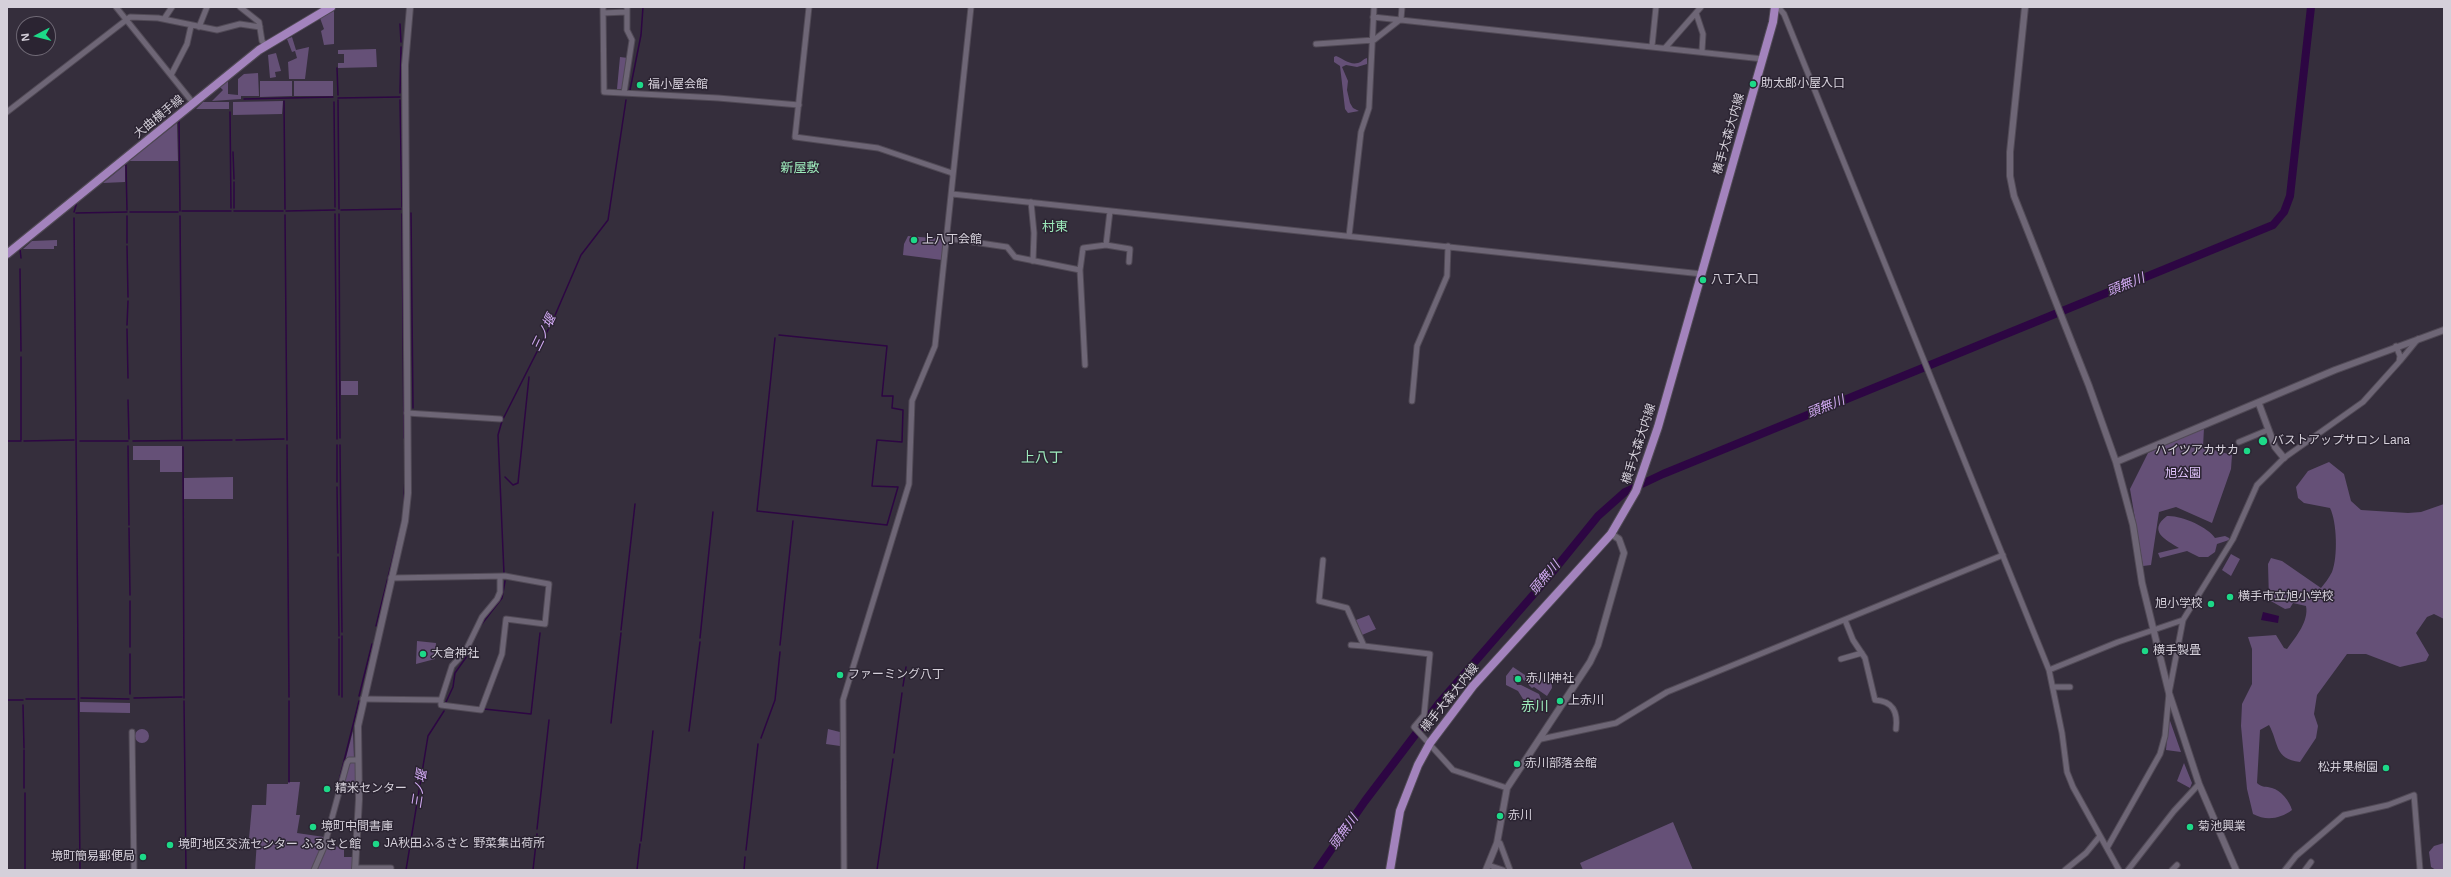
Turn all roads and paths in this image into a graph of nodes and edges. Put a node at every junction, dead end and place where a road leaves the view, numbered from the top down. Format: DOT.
graph roads {
  1 [pos="116,7"];
  2 [pos="172,7"];
  3 [pos="207,7"];
  4 [pos="240,7"];
  5 [pos="331,7"];
  6 [pos="410,7"];
  7 [pos="603,7"];
  8 [pos="809,7"];
  9 [pos="971,7"];
  10 [pos="1374,7"];
  11 [pos="1402,7"];
  12 [pos="1656,7"];
  13 [pos="1701,7"];
  14 [pos="1776,7"];
  15 [pos="2025,7"];
  16 [pos="627,9"];
  17 [pos="603,13"];
  18 [pos="1696,13"];
  19 [pos="1374,16"];
  20 [pos="1401,19"];
  21 [pos="126,20"];
  22 [pos="164,20"];
  23 [pos="191,26"];
  24 [pos="199,27"];
  25 [pos="260,27"];
  26 [pos="1372,40"];
  27 [pos="1316,44"];
  28 [pos="266,45"];
  29 [pos="1652,46"];
  30 [pos="1665,48"];
  31 [pos="1702,51"];
  32 [pos="1763,59"];
  33 [pos="171,75"];
  34 [pos="624,93"];
  35 [pos="194,104"];
  36 [pos="799,105"];
  37 [pos="7,112"];
  38 [pos="953,176"];
  39 [pos="952,194"];
  40 [pos="1031,202"];
  41 [pos="1110,211"];
  42 [pos="1350,236"];
  43 [pos="946,238"];
  44 [pos="1106,245"];
  45 [pos="1448,246"];
  46 [pos="7,254"];
  47 [pos="1033,261"];
  48 [pos="1129,262"];
  49 [pos="1080,270"];
  50 [pos="1702,274"];
  51 [pos="2444,330"];
  52 [pos="2418,339"];
  53 [pos="2396,346"];
  54 [pos="2399,362"];
  55 [pos="1085,365"];
  56 [pos="1412,401"];
  57 [pos="2259,404"];
  58 [pos="407,413"];
  59 [pos="500,419"];
  60 [pos="2268,430"];
  61 [pos="2239,442"];
  62 [pos="2284,458"];
  63 [pos="2116,462"];
  64 [pos="1611,534"];
  65 [pos="2003,555"];
  66 [pos="1323,560"];
  67 [pos="500,576"];
  68 [pos="391,578"];
  69 [pos="1845,620"];
  70 [pos="2183,620"];
  71 [pos="2152,630"];
  72 [pos="1351,645"];
  73 [pos="1364,646"];
  74 [pos="1862,653"];
  75 [pos="1840,659"];
  76 [pos="2049,670"];
  77 [pos="2053,687"];
  78 [pos="2070,687"];
  79 [pos="2169,693"];
  80 [pos="363,699"];
  81 [pos="441,700"];
  82 [pos="1896,729"];
  83 [pos="132,732"];
  84 [pos="1541,739"];
  85 [pos="1430,743"];
  86 [pos="358,760"];
  87 [pos="2199,784"];
  88 [pos="1508,788"];
  89 [pos="2100,836"];
  90 [pos="1497,843"];
  91 [pos="2107,848"];
  92 [pos="2312,862"];
  93 [pos="2177,865"];
  94 [pos="391,868"];
  95 [pos="1487,868"];
  96 [pos="355,869"];
  97 [pos="134,870"];
  98 [pos="314,870"];
  99 [pos="844,870"];
  100 [pos="1390,870"];
  101 [pos="1503,870"];
  102 [pos="1510,870"];
  103 [pos="2065,870"];
  104 [pos="2119,870"];
  105 [pos="2128,870"];
  106 [pos="2172,870"];
  107 [pos="2236,870"];
  108 [pos="2285,870"];
  109 [pos="2306,870"];
  110 [pos="2420,870"];
  1 -- 21 [label="street"];
  2 -- 22 [label="street"];
  3 -- 24 [label="street"];
  4 -- 25 [label="street"];
  5 -- 28 [label="main road, 大曲横手線"];
  6 -- 58 [label="street"];
  7 -- 17 [label="street"];
  8 -- 36 [label="street"];
  9 -- 38 [label="street"];
  10 -- 19 [label="street"];
  11 -- 20 [label="street"];
  12 -- 29 [label="street"];
  13 -- 18 [label="street"];
  14 -- 32 [label="main road, 横手大森大内線"];
  14 -- 65 [label="street"];
  15 -- 63 [label="street"];
  16 -- 17 [label="street"];
  16 -- 34 [label="street"];
  17 -- 34 [label="street"];
  18 -- 30 [label="street"];
  18 -- 31 [label="street"];
  19 -- 20 [label="street"];
  19 -- 26 [label="street"];
  20 -- 26 [label="street"];
  20 -- 29 [label="street"];
  21 -- 22 [label="street"];
  21 -- 33 [label="street"];
  21 -- 37 [label="street"];
  22 -- 23 [label="street"];
  23 -- 24 [label="street"];
  23 -- 33 [label="street"];
  24 -- 25 [label="street"];
  25 -- 28 [label="street"];
  26 -- 27 [label="street"];
  26 -- 42 [label="street"];
  28 -- 35 [label="main road, 大曲横手線"];
  29 -- 30 [label="street"];
  30 -- 31 [label="street"];
  31 -- 32 [label="street"];
  32 -- 50 [label="main road, 横手大森大内線"];
  33 -- 35 [label="street"];
  34 -- 36 [label="street"];
  35 -- 46 [label="main road, 大曲横手線"];
  36 -- 38 [label="street"];
  38 -- 39 [label="street"];
  39 -- 40 [label="street"];
  39 -- 43 [label="street"];
  40 -- 41 [label="street"];
  40 -- 47 [label="street"];
  41 -- 42 [label="street"];
  41 -- 44 [label="street"];
  42 -- 45 [label="street"];
  43 -- 47 [label="street"];
  43 -- 99 [label="street"];
  44 -- 48 [label="street"];
  44 -- 49 [label="street"];
  45 -- 50 [label="street"];
  45 -- 56 [label="street"];
  47 -- 49 [label="street"];
  49 -- 55 [label="street"];
  50 -- 64 [label="main road, 横手大森大内線"];
  51 -- 52 [label="street"];
  52 -- 53 [label="street"];
  52 -- 54 [label="street"];
  53 -- 54 [label="street"];
  53 -- 57 [label="street"];
  54 -- 62 [label="street"];
  57 -- 60 [label="street"];
  57 -- 63 [label="street"];
  58 -- 59 [label="street"];
  58 -- 68 [label="street"];
  60 -- 61 [label="street"];
  60 -- 62 [label="street"];
  62 -- 70 [label="street"];
  63 -- 71 [label="street"];
  64 -- 84 [label="street"];
  64 -- 85 [label="main road, 横手大森大内線"];
  65 -- 69 [label="street"];
  65 -- 76 [label="street"];
  66 -- 73 [label="street"];
  67 -- 68 [label="street"];
  67 -- 81 [label="street"];
  67 -- 81 [label="street"];
  68 -- 80 [label="street"];
  69 -- 74 [label="street"];
  69 -- 84 [label="street"];
  70 -- 71 [label="street"];
  70 -- 79 [label="street"];
  71 -- 76 [label="street"];
  71 -- 79 [label="street"];
  72 -- 73 [label="street"];
  73 -- 85 [label="street"];
  74 -- 75 [label="street"];
  74 -- 82 [label="street"];
  76 -- 77 [label="street"];
  77 -- 78 [label="street"];
  77 -- 89 [label="street"];
  79 -- 87 [label="street"];
  79 -- 91 [label="street"];
  80 -- 81 [label="street"];
  80 -- 86 [label="street"];
  83 -- 97 [label="street"];
  84 -- 88 [label="street"];
  85 -- 88 [label="street"];
  85 -- 100 [label="main road, 横手大森大内線"];
  86 -- 96 [label="street"];
  86 -- 98 [label="street"];
  87 -- 105 [label="street"];
  87 -- 107 [label="street"];
  88 -- 90 [label="street"];
  89 -- 91 [label="street"];
  89 -- 103 [label="street"];
  90 -- 95 [label="street"];
  90 -- 102 [label="street"];
  91 -- 104 [label="street"];
  92 -- 109 [label="street"];
  93 -- 106 [label="street"];
  94 -- 96 [label="street"];
  95 -- 101 [label="street"];
  108 -- 110 [label="street"];
}
